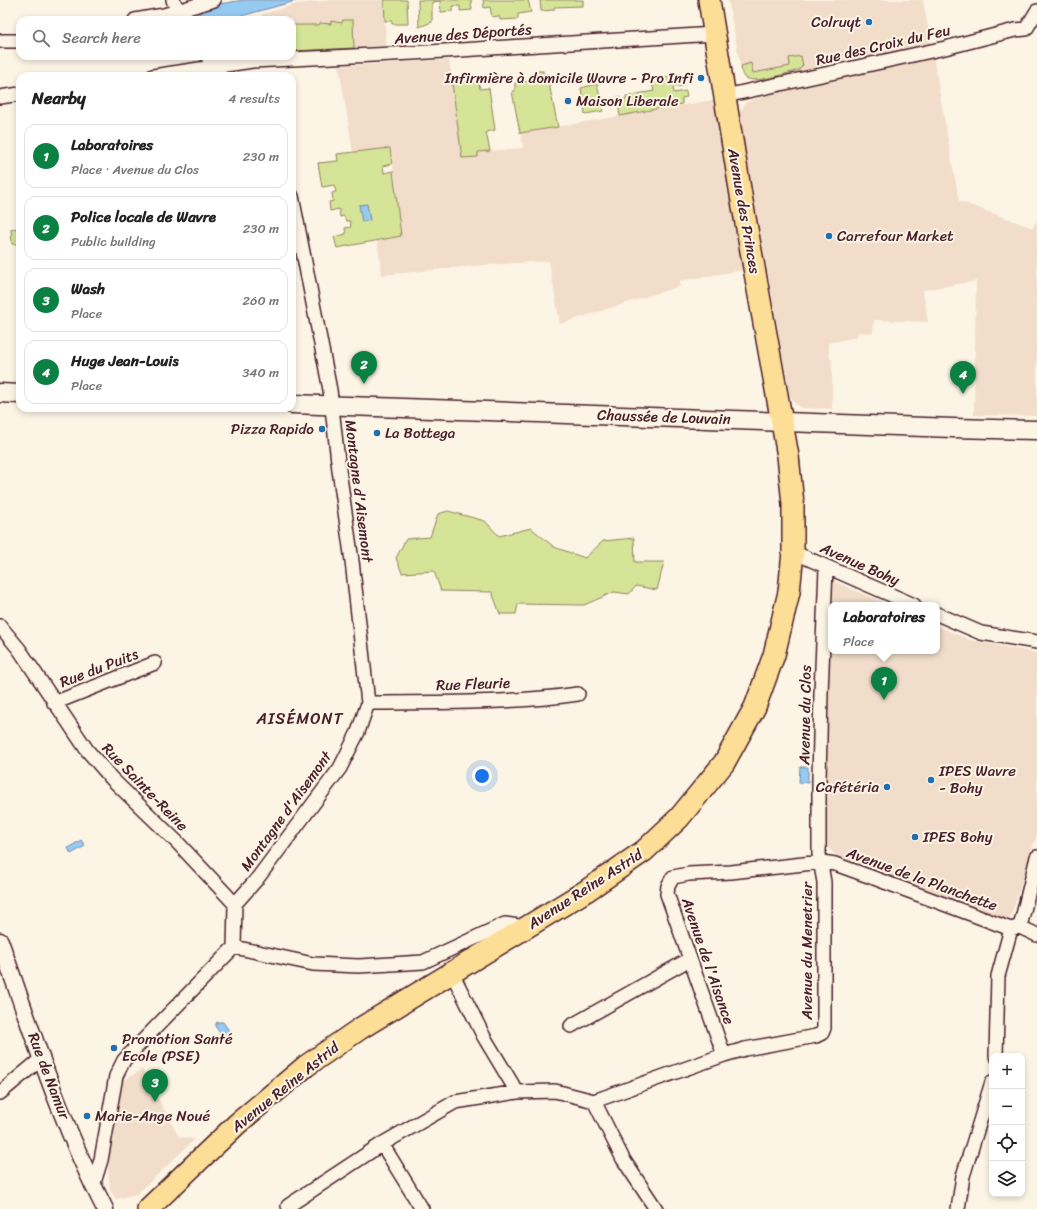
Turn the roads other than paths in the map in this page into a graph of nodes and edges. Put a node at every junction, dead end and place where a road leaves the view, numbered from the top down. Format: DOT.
graph roads {
  1 [pos="214,0"];
  2 [pos="709,0"];
  3 [pos="178,10"];
  4 [pos="1037,10"];
  5 [pos="152,16"];
  6 [pos="714,34"];
  7 [pos="0,41"];
  8 [pos="16,41"];
  9 [pos="296,59"];
  10 [pos="210,60"];
  11 [pos="272,60"];
  12 [pos="218,72"];
  13 [pos="16,95"];
  14 [pos="725,96"];
  15 [pos="0,97"];
  16 [pos="296,216"];
  17 [pos="0,393"];
  18 [pos="16,394"];
  19 [pos="296,404"];
  20 [pos="332,406"];
  21 [pos="782,422"];
  22 [pos="1037,430"];
  23 [pos="793,552"];
  24 [pos="826,568"];
  25 [pos="907,602"];
  26 [pos="940,615"];
  27 [pos="0,626"];
  28 [pos="1037,642"];
  29 [pos="155,663"];
  30 [pos="578,694"];
  31 [pos="54,703"];
  32 [pos="368,703"];
  33 [pos="1037,857"];
  34 [pos="822,862"];
  35 [pos="673,877"];
  36 [pos="236,904"];
  37 [pos="525,927"];
  38 [pos="1016,928"];
  39 [pos="1037,935"];
  40 [pos="0,941"];
  41 [pos="234,947"];
  42 [pos="690,959"];
  43 [pos="452,973"];
  44 [pos="571,1026"];
  45 [pos="996,1053"];
  46 [pos="724,1055"];
  47 [pos="41,1059"];
  48 [pos="990,1089"];
  49 [pos="517,1092"];
  50 [pos="0,1093"];
  51 [pos="594,1101"];
  52 [pos="382,1144"];
  53 [pos="200,1159"];
  54 [pos="93,1186"];
  55 [pos="288,1206"];
  56 [pos="105,1209"];
  57 [pos="148,1209"];
  58 [pos="166,1209"];
  59 [pos="422,1209"];
  60 [pos="656,1209"];
  61 [pos="958,1209"];
  1 -- 3 [label="street"];
  2 -- 6 [label="main road, Avenue des Princes"];
  3 -- 5 [label="street"];
  4 -- 14 [label="street, Rue des Croix du Feu"];
  6 -- 9 [label="street, Avenue des Déportés"];
  6 -- 14 [label="main road, Avenue des Princes"];
  7 -- 8 [label="street"];
  10 -- 12 [label="street"];
  11 -- 12 [label="street, Avenue des Déportés"];
  13 -- 15 [label="street"];
  14 -- 21 [label="main road, Avenue des Princes"];
  16 -- 20 [label="street, Montagne d'Aisemont"];
  17 -- 18 [label="main road"];
  19 -- 20 [label="main road, Chaussée de Louvain"];
  20 -- 21 [label="main road, Chaussée de Louvain"];
  20 -- 32 [label="street, Montagne d'Aisemont"];
  21 -- 22 [label="main road, Chaussée de Louvain"];
  21 -- 23 [label="main road, Avenue Reine Astrid"];
  23 -- 24 [label="street, Avenue Bohy"];
  23 -- 37 [label="main road, Avenue Reine Astrid"];
  24 -- 25 [label="street, Avenue Bohy"];
  24 -- 34 [label="street, Avenue du Clos"];
  26 -- 28 [label="street"];
  27 -- 31 [label="street, Rue Sainte-Reine"];
  29 -- 31 [label="street, Rue du Puits"];
  30 -- 32 [label="street, Rue Fleurie"];
  31 -- 36 [label="street, Rue Sainte-Reine"];
  32 -- 36 [label="street, Montagne d'Aisemont"];
  33 -- 38 [label="street"];
  34 -- 35 [label="street, Avenue de la Planchette"];
  34 -- 38 [label="street, Avenue de la Planchette"];
  34 -- 46 [label="street, Avenue du Menetrier"];
  35 -- 42 [label="street, Avenue de l'Aisance"];
  36 -- 41 [label="street"];
  37 -- 41 [label="street"];
  37 -- 43 [label="main road, Avenue Reine Astrid"];
  38 -- 39 [label="street, Avenue de la Planchette"];
  38 -- 45 [label="street"];
  40 -- 47 [label="street, Rue de Namur"];
  41 -- 54 [label="street"];
  42 -- 44 [label="street"];
  42 -- 46 [label="street, Avenue de l'Aisance"];
  43 -- 49 [label="street"];
  43 -- 53 [label="main road, Avenue Reine Astrid"];
  46 -- 51 [label="street"];
  47 -- 50 [label="street"];
  47 -- 54 [label="street, Rue de Namur"];
  48 -- 61 [label="street"];
  49 -- 51 [label="street"];
  49 -- 52 [label="street"];
  51 -- 60 [label="street"];
  52 -- 55 [label="street"];
  52 -- 59 [label="street"];
  53 -- 57 [label="main road, Avenue Reine Astrid"];
  53 -- 58 [label="main road, Avenue Reine Astrid"];
  54 -- 56 [label="street, Rue de Namur"];
}
